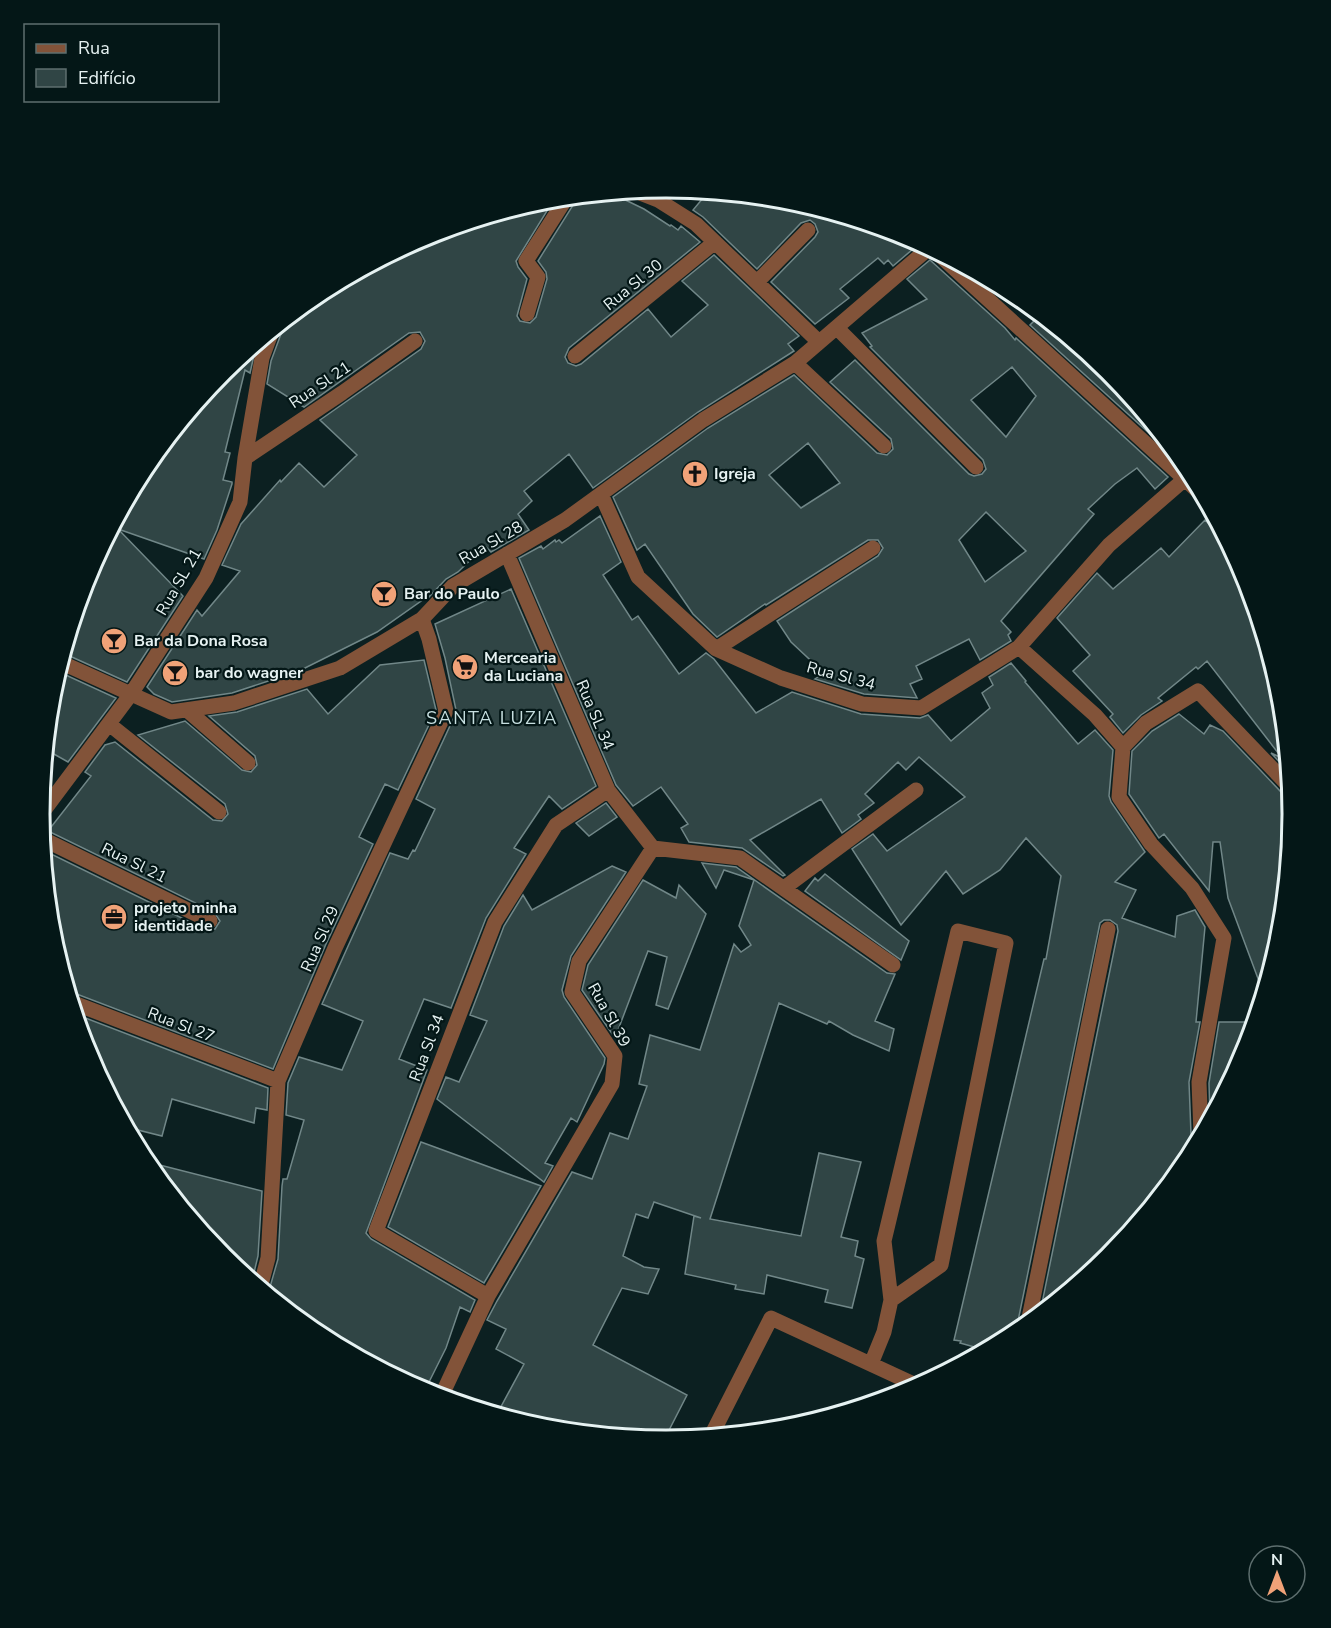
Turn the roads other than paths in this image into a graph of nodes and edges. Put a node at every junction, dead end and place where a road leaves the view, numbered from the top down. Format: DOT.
graph roads {
  1 [pos="654,198"];
  2 [pos="560,207"];
  3 [pos="808,230"];
  4 [pos="715,242"];
  5 [pos="922,254"];
  6 [pos="960,274"];
  7 [pos="757,282"];
  8 [pos="527,314"];
  9 [pos="837,328"];
  10 [pos="415,341"];
  11 [pos="819,342"];
  12 [pos="267,344"];
  13 [pos="575,356"];
  14 [pos="795,363"];
  15 [pos="884,446"];
  16 [pos="245,458"];
  17 [pos="976,467"];
  18 [pos="1175,468"];
  19 [pos="1183,480"];
  20 [pos="601,494"];
  21 [pos="873,548"];
  22 [pos="507,554"];
  23 [pos="422,619"];
  24 [pos="1018,647"];
  25 [pos="716,649"];
  26 [pos="68,665"];
  27 [pos="131,694"];
  28 [pos="187,710"];
  29 [pos="109,724"];
  30 [pos="1123,747"];
  31 [pos="248,763"];
  32 [pos="1280,777"];
  33 [pos="608,790"];
  34 [pos="916,790"];
  35 [pos="50,802"];
  36 [pos="219,812"];
  37 [pos="51,843"];
  38 [pos="653,849"];
  39 [pos="784,888"];
  40 [pos="210,921"];
  41 [pos="1108,929"];
  42 [pos="893,965"];
  43 [pos="80,1005"];
  44 [pos="278,1081"];
  45 [pos="1200,1119"];
  46 [pos="263,1280"];
  47 [pos="488,1296"];
  48 [pos="891,1300"];
  49 [pos="1031,1310"];
  50 [pos="871,1364"];
  51 [pos="906,1381"];
  52 [pos="445,1389"];
  53 [pos="715,1428"];
  1 -- 4 [label="street"];
  2 -- 8 [label="street"];
  3 -- 7 [label="street"];
  4 -- 7 [label="street"];
  4 -- 13 [label="street, Rua Sl 30"];
  5 -- 9 [label="street, Rua Sl 28"];
  6 -- 18 [label="street"];
  7 -- 11 [label="street"];
  9 -- 11 [label="street, Rua Sl 28"];
  9 -- 17 [label="street"];
  10 -- 16 [label="street, Rua Sl 21"];
  11 -- 14 [label="street, Rua Sl 28"];
  12 -- 16 [label="street, Rua SL 21"];
  14 -- 15 [label="street"];
  14 -- 20 [label="street, Rua Sl 28"];
  16 -- 27 [label="street, Rua SL 21"];
  19 -- 24 [label="street, Rua Sl 34"];
  20 -- 22 [label="street, Rua Sl 28"];
  20 -- 25 [label="street, Rua Sl 34"];
  21 -- 25 [label="street"];
  22 -- 23 [label="street, Rua Sl 28"];
  22 -- 33 [label="street, Rua SL 34"];
  23 -- 28 [label="street, Rua Sl 28"];
  23 -- 44 [label="street, Rua Sl 29"];
  24 -- 25 [label="street, Rua Sl 34"];
  24 -- 30 [label="street"];
  26 -- 27 [label="street, Rua Sl 28"];
  27 -- 28 [label="street, Rua Sl 28"];
  27 -- 29 [label="street, Rua SL 21"];
  28 -- 31 [label="street"];
  29 -- 35 [label="street, Rua SL 21"];
  29 -- 36 [label="street"];
  30 -- 32 [label="street"];
  30 -- 45 [label="street"];
  33 -- 38 [label="street, Rua SL 34"];
  33 -- 47 [label="street, Rua Sl 34"];
  34 -- 39 [label="street"];
  37 -- 40 [label="street, Rua Sl 21"];
  38 -- 39 [label="street"];
  38 -- 47 [label="street, Rua Sl 39"];
  39 -- 42 [label="street"];
  41 -- 49 [label="street"];
  43 -- 44 [label="street, Rua Sl 27"];
  44 -- 46 [label="street, Rua Sl 29"];
  47 -- 52 [label="street, Rua Sl 39"];
  48 -- 48 [label="street"];
  48 -- 50 [label="street"];
  50 -- 51 [label="street"];
  50 -- 53 [label="street"];
}
